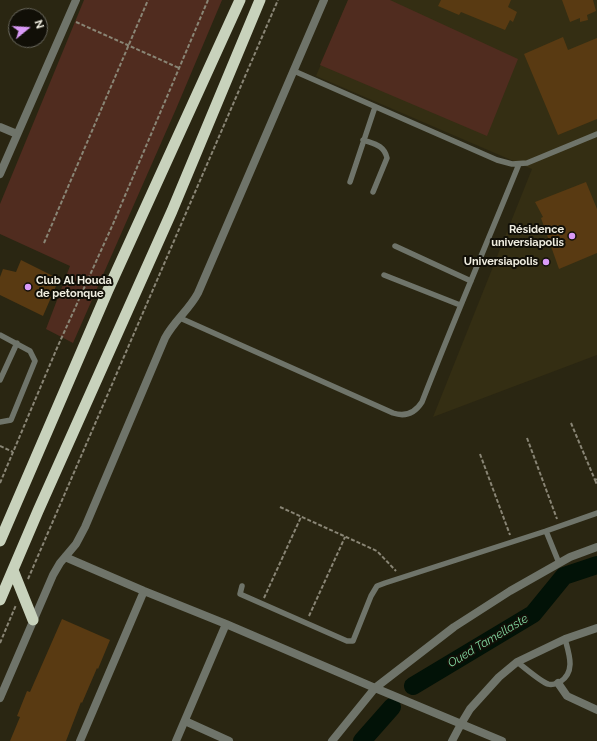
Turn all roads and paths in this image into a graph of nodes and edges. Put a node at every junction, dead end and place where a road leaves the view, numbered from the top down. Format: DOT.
graph roads {
  1 [pos="76,0"];
  2 [pos="148,0"];
  3 [pos="208,0"];
  4 [pos="240,0"];
  5 [pos="260,0"];
  6 [pos="278,0"];
  7 [pos="324,0"];
  8 [pos="68,18"];
  9 [pos="130,45"];
  10 [pos="179,68"];
  11 [pos="294,71"];
  12 [pos="375,107"];
  13 [pos="0,127"];
  14 [pos="17,134"];
  15 [pos="597,134"];
  16 [pos="363,140"];
  17 [pos="519,164"];
  18 [pos="0,174"];
  19 [pos="350,182"];
  20 [pos="373,192"];
  21 [pos="44,243"];
  22 [pos="395,246"];
  23 [pos="384,275"];
  24 [pos="471,281"];
  25 [pos="460,305"];
  26 [pos="180,318"];
  27 [pos="0,336"];
  28 [pos="17,343"];
  29 [pos="0,380"];
  30 [pos="0,422"];
  31 [pos="571,423"];
  32 [pos="527,438"];
  33 [pos="0,446"];
  34 [pos="13,452"];
  35 [pos="480,454"];
  36 [pos="596,480"];
  37 [pos="0,482"];
  38 [pos="597,485"];
  39 [pos="280,507"];
  40 [pos="597,513"];
  41 [pos="301,517"];
  42 [pos="560,526"];
  43 [pos="546,531"];
  44 [pos="345,537"];
  45 [pos="0,541"];
  46 [pos="513,542"];
  47 [pos="597,547"];
  48 [pos="65,557"];
  49 [pos="559,563"];
  50 [pos="13,570"];
  51 [pos="402,578"];
  52 [pos="242,586"];
  53 [pos="144,591"];
  54 [pos="22,592"];
  55 [pos="0,600"];
  56 [pos="262,604"];
  57 [pos="33,620"];
  58 [pos="306,623"];
  59 [pos="226,624"];
  60 [pos="597,628"];
  61 [pos="566,639"];
  62 [pos="0,643"];
  63 [pos="517,662"];
  64 [pos="558,683"];
  65 [pos="375,688"];
  66 [pos="0,698"];
  67 [pos="597,710"];
  68 [pos="185,721"];
  69 [pos="461,724"];
  70 [pos="80,741"];
  71 [pos="176,741"];
  72 [pos="229,741"];
  73 [pos="332,741"];
  74 [pos="452,741"];
  75 [pos="502,741"];
  1 -- 8 [label="street"];
  2 -- 9 [label="path"];
  3 -- 10 [label="path"];
  4 -- 45 [label="highway"];
  5 -- 50 [label="highway"];
  6 -- 54 [label="path"];
  7 -- 11 [label="street"];
  8 -- 9 [label="path"];
  8 -- 14 [label="street"];
  9 -- 10 [label="path"];
  9 -- 21 [label="path"];
  10 -- 34 [label="path"];
  11 -- 12 [label="lane"];
  11 -- 26 [label="street"];
  12 -- 16 [label="lane"];
  12 -- 17 [label="lane"];
  13 -- 14 [label="street"];
  14 -- 18 [label="street"];
  15 -- 17 [label="lane"];
  16 -- 19 [label="lane"];
  16 -- 20 [label="lane"];
  17 -- 24 [label="lane"];
  22 -- 24 [label="lane"];
  23 -- 25 [label="lane"];
  24 -- 25 [label="lane"];
  25 -- 26 [label="lane"];
  26 -- 48 [label="street"];
  27 -- 28 [label="lane"];
  28 -- 29 [label="lane"];
  28 -- 30 [label="lane"];
  31 -- 36 [label="path"];
  32 -- 42 [label="path"];
  33 -- 34 [label="path"];
  34 -- 37 [label="path"];
  35 -- 46 [label="path"];
  36 -- 38 [label="path"];
  39 -- 41 [label="path"];
  40 -- 42 [label="lane"];
  41 -- 44 [label="path"];
  41 -- 56 [label="path"];
  42 -- 43 [label="lane"];
  43 -- 46 [label="lane"];
  43 -- 49 [label="lane"];
  44 -- 51 [label="path"];
  44 -- 58 [label="path"];
  46 -- 51 [label="lane"];
  47 -- 49 [label="street"];
  48 -- 53 [label="street"];
  48 -- 57 [label="street"];
  49 -- 65 [label="street"];
  50 -- 54 [label="highway"];
  50 -- 55 [label="highway"];
  51 -- 58 [label="lane"];
  52 -- 56 [label="lane"];
  53 -- 59 [label="street"];
  53 -- 70 [label="street"];
  54 -- 57 [label="highway"];
  54 -- 62 [label="path"];
  56 -- 58 [label="lane"];
  57 -- 66 [label="street"];
  59 -- 65 [label="street"];
  59 -- 68 [label="street"];
  60 -- 61 [label="street"];
  61 -- 63 [label="street"];
  61 -- 64 [label="lane"];
  63 -- 64 [label="lane"];
  63 -- 69 [label="street"];
  64 -- 67 [label="street"];
  65 -- 69 [label="street"];
  65 -- 73 [label="street"];
  68 -- 71 [label="street"];
  68 -- 72 [label="street"];
  69 -- 74 [label="street"];
  69 -- 75 [label="street"];
}
